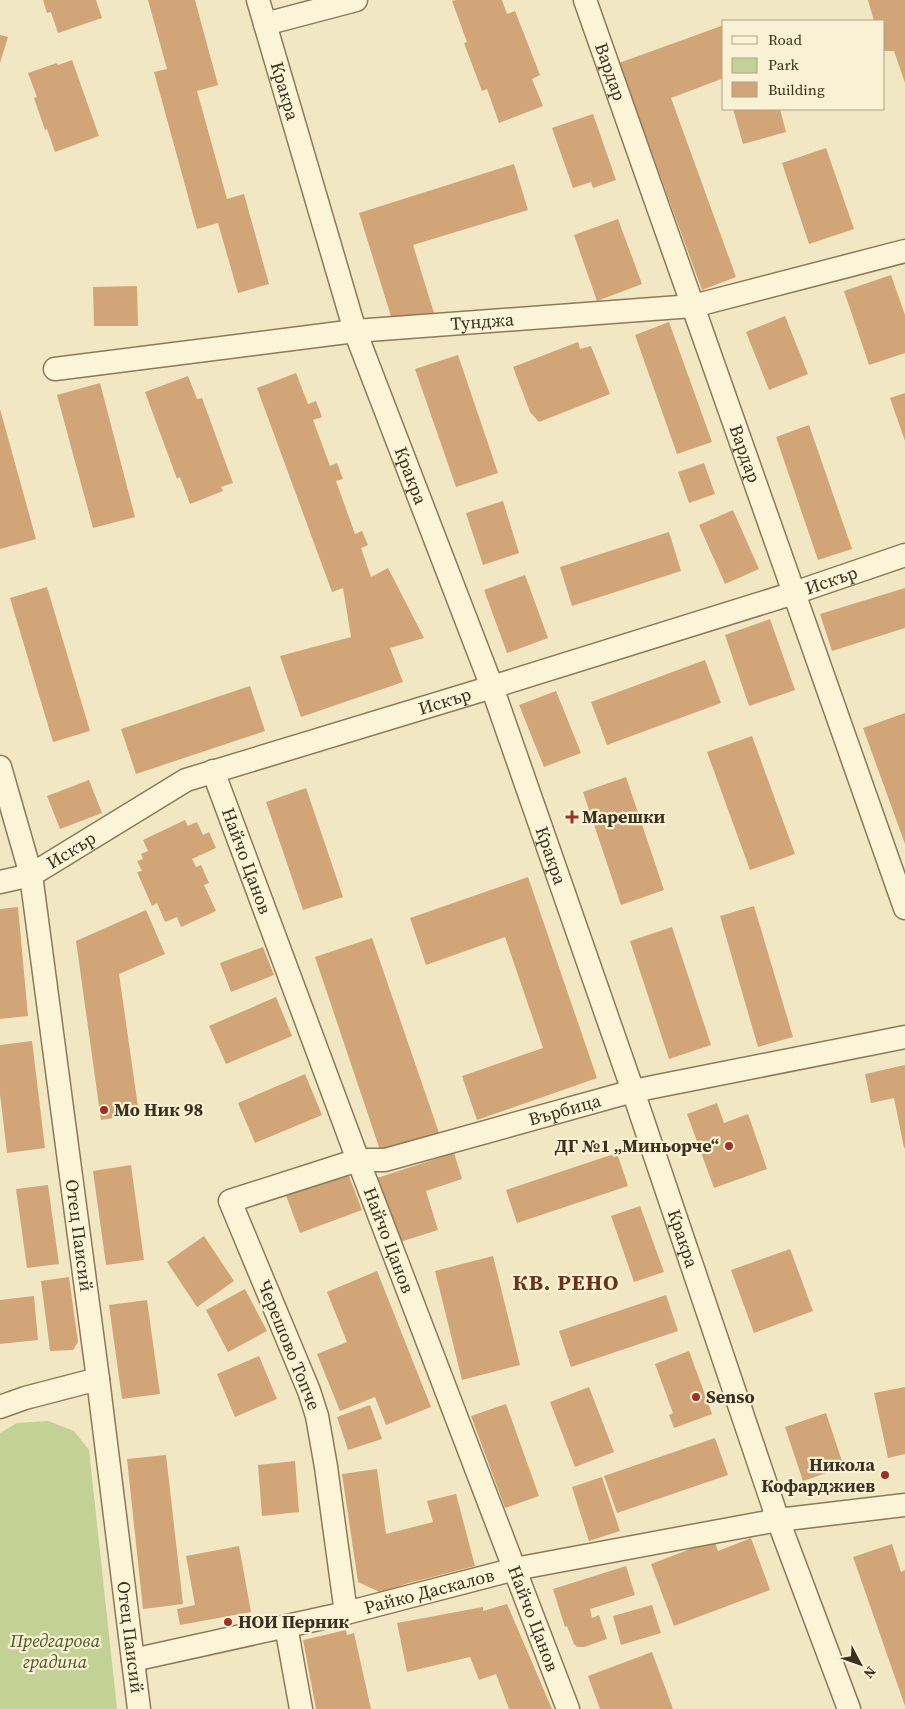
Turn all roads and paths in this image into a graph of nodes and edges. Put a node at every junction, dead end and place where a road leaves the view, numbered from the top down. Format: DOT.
graph roads {
  1 [pos="258,0"];
  2 [pos="356,0"];
  3 [pos="586,0"];
  4 [pos="265,24"];
  5 [pos="905,251"];
  6 [pos="693,306"];
  7 [pos="355,331"];
  8 [pos="55,369"];
  9 [pos="905,555"];
  10 [pos="794,593"];
  11 [pos="492,687"];
  12 [pos="0,767"];
  13 [pos="214,771"];
  14 [pos="31,875"];
  15 [pos="0,882"];
  16 [pos="905,908"];
  17 [pos="905,1037"];
  18 [pos="633,1090"];
  19 [pos="358,1160"];
  20 [pos="230,1201"];
  21 [pos="98,1379"];
  22 [pos="0,1407"];
  23 [pos="905,1505"];
  24 [pos="778,1520"];
  25 [pos="515,1569"];
  26 [pos="346,1613"];
  27 [pos="286,1626"];
  28 [pos="133,1660"];
  29 [pos="139,1709"];
  30 [pos="301,1709"];
  31 [pos="568,1709"];
  32 [pos="849,1709"];
  1 -- 4 [label="street, Кракра"];
  2 -- 4 [label="street"];
  3 -- 6 [label="street, Вардар"];
  4 -- 7 [label="street, Кракра"];
  5 -- 6 [label="street, Тунджа"];
  6 -- 7 [label="street, Тунджа"];
  6 -- 10 [label="street, Вардар"];
  7 -- 8 [label="street, Тунджа"];
  7 -- 11 [label="street, Кракра"];
  9 -- 10 [label="street, Искър"];
  10 -- 11 [label="street, Искър"];
  10 -- 16 [label="street, Вардар"];
  11 -- 13 [label="street, Искър"];
  11 -- 18 [label="street, Кракра"];
  12 -- 14 [label="street, Отец Паисий"];
  13 -- 14 [label="street, Искър"];
  13 -- 19 [label="street, Найчо Цанов"];
  14 -- 15 [label="street, Искър"];
  14 -- 21 [label="street, Отец Паисий"];
  17 -- 18 [label="street, Върбица"];
  18 -- 19 [label="street, Върбица"];
  18 -- 24 [label="street, Кракра"];
  19 -- 20 [label="street, Върбица"];
  19 -- 25 [label="street, Найчо Цанов"];
  20 -- 26 [label="street, Черешово Топче"];
  21 -- 22 [label="street"];
  21 -- 28 [label="street, Отец Паисий"];
  23 -- 24 [label="street, Райко Даскалов"];
  24 -- 25 [label="street, Райко Даскалов"];
  24 -- 32 [label="street, Кракра"];
  25 -- 26 [label="street, Райко Даскалов"];
  25 -- 31 [label="street, Найчо Цанов"];
  26 -- 27 [label="street, Райко Даскалов"];
  27 -- 28 [label="street, Райко Даскалов"];
  27 -- 30 [label="street"];
  28 -- 29 [label="street, Отец Паисий"];
}
